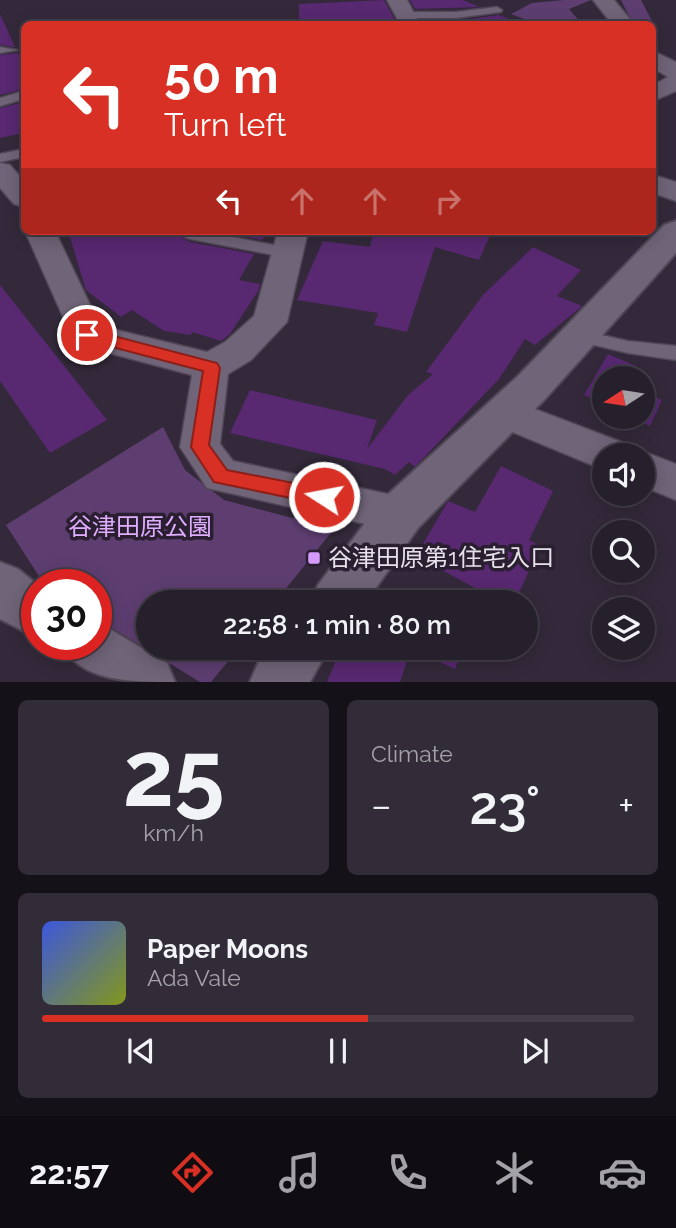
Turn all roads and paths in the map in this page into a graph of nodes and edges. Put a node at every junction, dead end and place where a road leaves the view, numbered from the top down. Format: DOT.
graph roads {
  1 [pos="482,0"];
  2 [pos="603,0"];
  3 [pos="404,13"];
  4 [pos="620,21"];
  5 [pos="656,60"];
  6 [pos="676,72"];
  7 [pos="676,82"];
  8 [pos="656,92"];
  9 [pos="21,97"];
  10 [pos="0,102"];
  11 [pos="21,154"];
  12 [pos="0,158"];
  13 [pos="0,171"];
  14 [pos="656,184"];
  15 [pos="676,192"];
  16 [pos="21,195"];
  17 [pos="676,232"];
  18 [pos="42,235"];
  19 [pos="203,235"];
  20 [pos="292,242"];
  21 [pos="579,336"];
  22 [pos="676,353"];
  23 [pos="211,368"];
  24 [pos="506,413"];
  25 [pos="592,448"];
  26 [pos="655,473"];
  27 [pos="676,482"];
  28 [pos="401,513"];
  29 [pos="344,590"];
  30 [pos="112,660"];
  31 [pos="293,660"];
  32 [pos="148,682"];
  33 [pos="277,682"];
  1 -- 3 [label="lane"];
  2 -- 4 [label="street"];
  5 -- 6 [label="street"];
  7 -- 8 [label="street"];
  9 -- 10 [label="lane"];
  11 -- 12 [label="lane"];
  13 -- 16 [label="street"];
  14 -- 15 [label="street"];
  17 -- 21 [label="street"];
  18 -- 23 [label="street"];
  19 -- 20 [label="lane"];
  20 -- 23 [label="street"];
  21 -- 22 [label="lane"];
  21 -- 24 [label="street"];
  23 -- 28 [label="street"];
  24 -- 25 [label="street"];
  24 -- 28 [label="street"];
  26 -- 27 [label="street"];
  28 -- 29 [label="street"];
  30 -- 32 [label="street"];
  31 -- 33 [label="street"];
}
